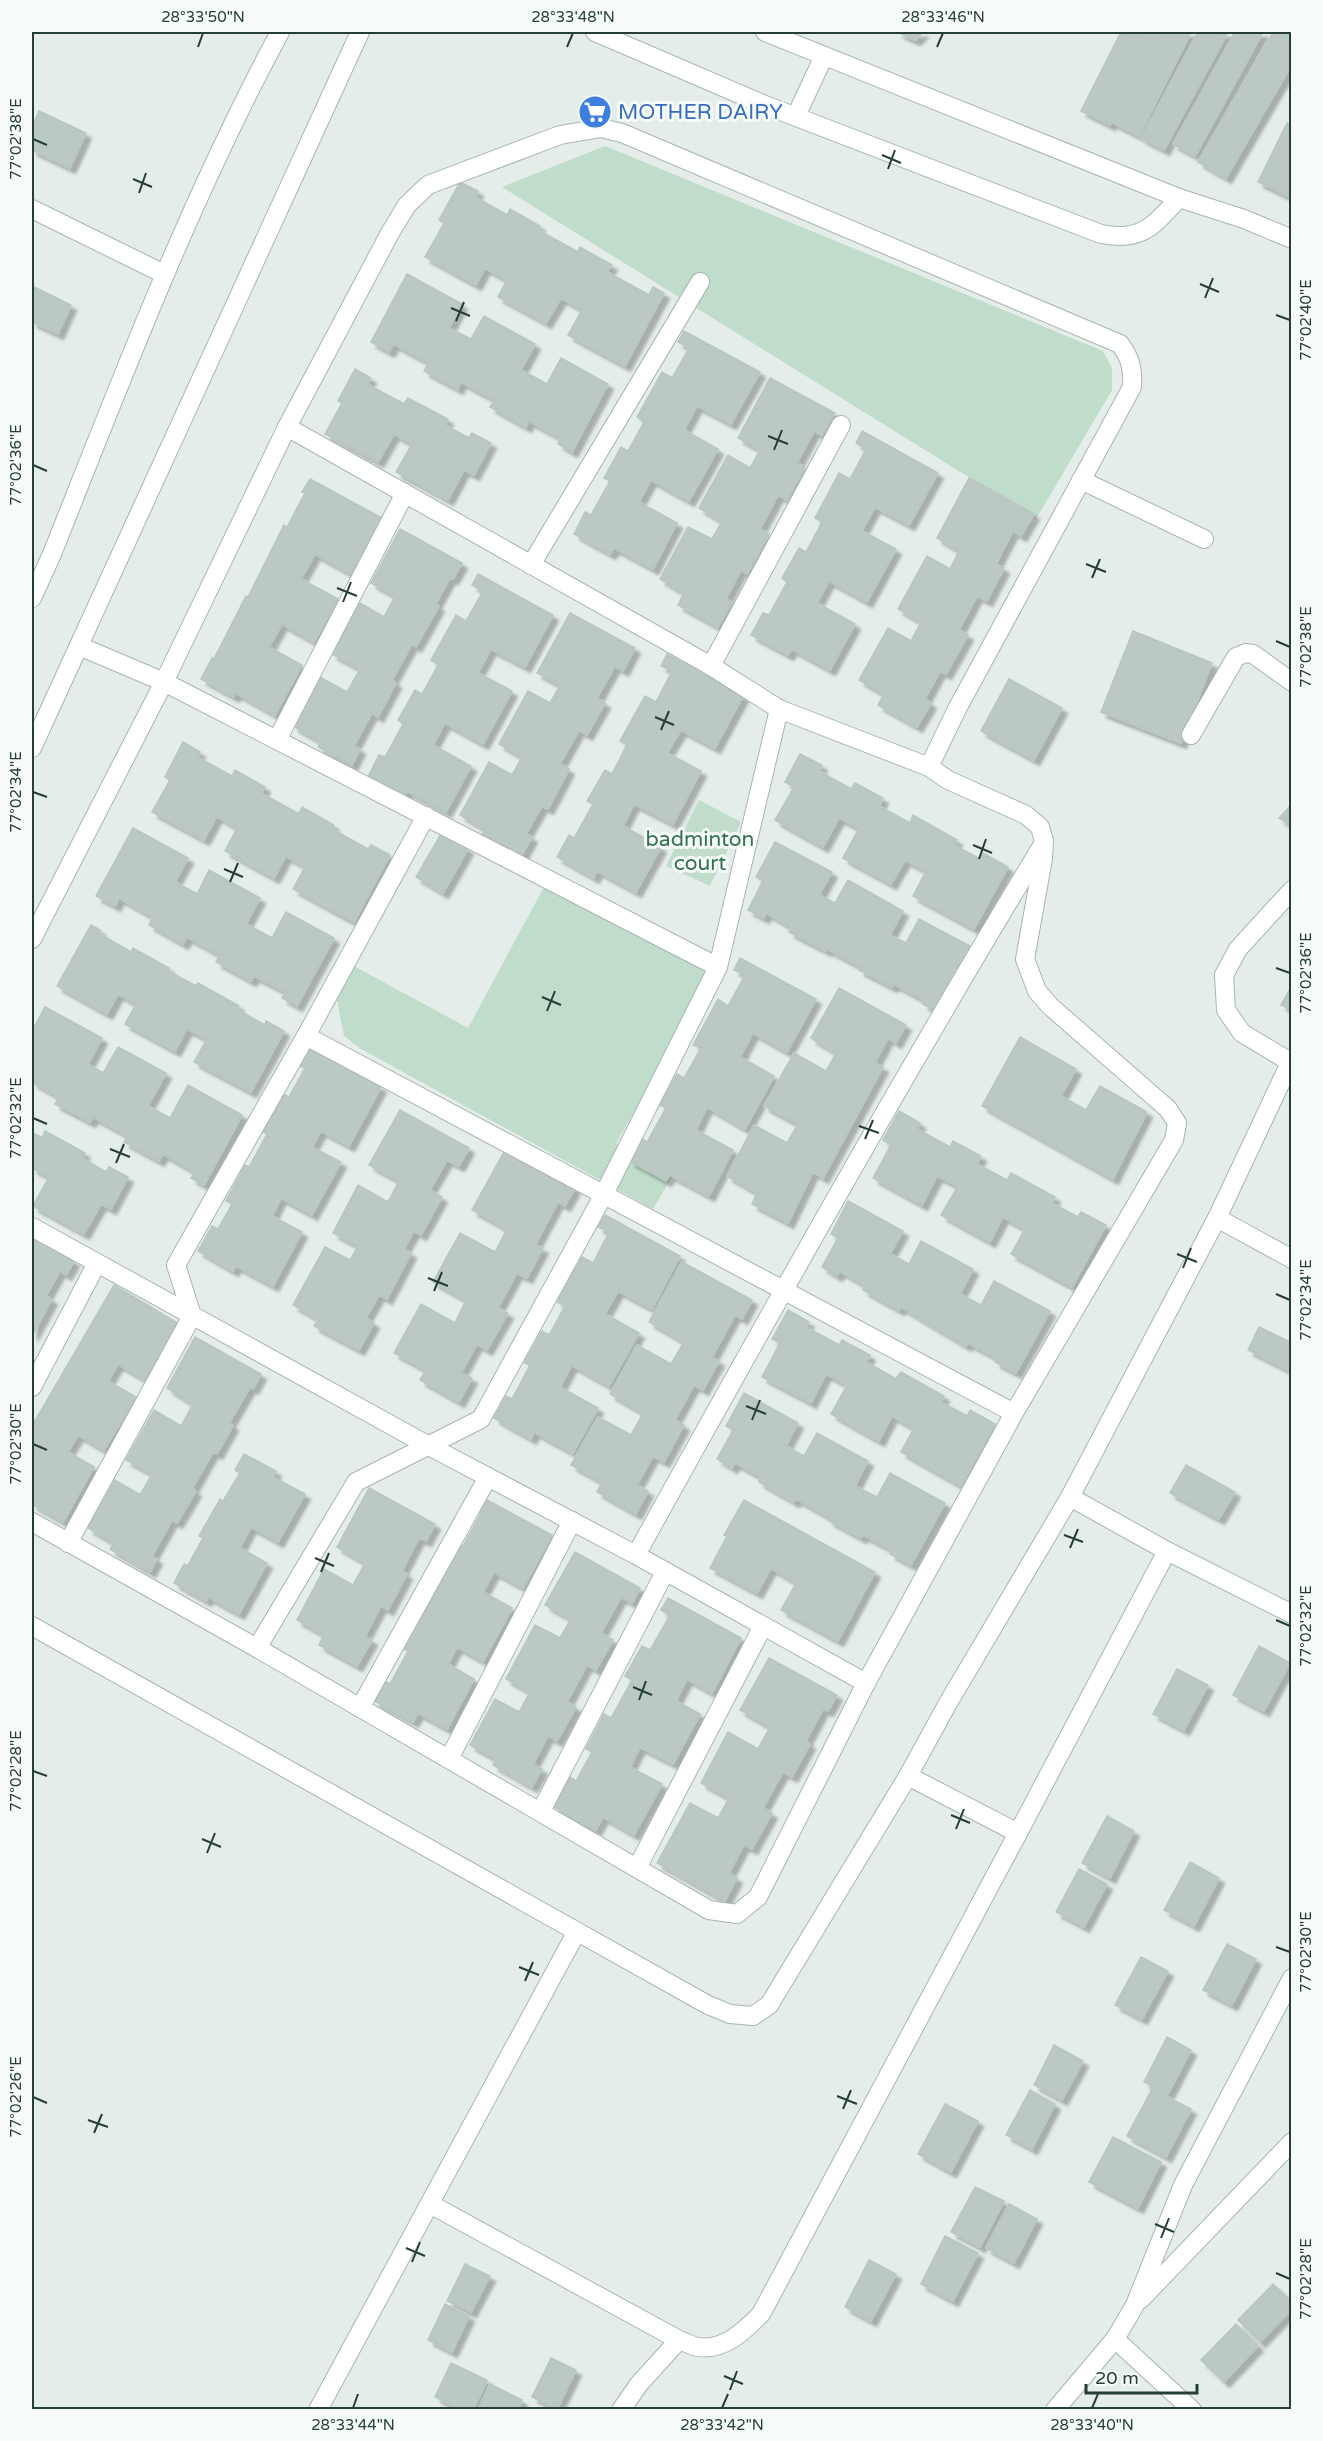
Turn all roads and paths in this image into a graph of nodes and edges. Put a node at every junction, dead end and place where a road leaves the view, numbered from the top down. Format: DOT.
graph roads {
  1 [pos="280,32"];
  2 [pos="360,32"];
  3 [pos="595,32"];
  4 [pos="765,32"];
  5 [pos="792,38"];
  6 [pos="824,56"];
  7 [pos="796,116"];
  8 [pos="1179,198"];
  9 [pos="32,209"];
  10 [pos="1292,238"];
  11 [pos="164,274"];
  12 [pos="700,282"];
  13 [pos="841,425"];
  14 [pos="287,427"];
  15 [pos="1081,480"];
  16 [pos="405,493"];
  17 [pos="1204,538"];
  18 [pos="531,565"];
  19 [pos="32,598"];
  20 [pos="79,646"];
  21 [pos="711,666"];
  22 [pos="164,682"];
  23 [pos="1292,682"];
  24 [pos="779,709"];
  25 [pos="1191,735"];
  26 [pos="277,740"];
  27 [pos="32,748"];
  28 [pos="929,767"];
  29 [pos="426,816"];
  30 [pos="1044,841"];
  31 [pos="1292,890"];
  32 [pos="32,939"];
  33 [pos="718,967"];
  34 [pos="306,1036"];
  35 [pos="1291,1063"];
  36 [pos="603,1196"];
  37 [pos="1217,1218"];
  38 [pos="32,1227"];
  39 [pos="1292,1259"];
  40 [pos="97,1263"];
  41 [pos="783,1290"];
  42 [pos="192,1316"];
  43 [pos="32,1387"];
  44 [pos="1014,1413"];
  45 [pos="429,1446"];
  46 [pos="488,1477"];
  47 [pos="1070,1497"];
  48 [pos="572,1521"];
  49 [pos="32,1522"];
  50 [pos="68,1543"];
  51 [pos="1167,1551"];
  52 [pos="636,1555"];
  53 [pos="665,1572"];
  54 [pos="1292,1614"];
  55 [pos="32,1626"];
  56 [pos="763,1626"];
  57 [pos="257,1648"];
  58 [pos="866,1683"];
  59 [pos="360,1708"];
  60 [pos="449,1759"];
  61 [pos="908,1776"];
  62 [pos="541,1811"];
  63 [pos="1018,1833"];
  64 [pos="637,1868"];
  65 [pos="576,1933"];
  66 [pos="1292,1977"];
  67 [pos="1292,2142"];
  68 [pos="430,2204"];
  69 [pos="1135,2305"];
  70 [pos="1115,2339"];
  71 [pos="679,2340"];
  72 [pos="318,2409"];
  73 [pos="621,2409"];
  74 [pos="1055,2409"];
  75 [pos="1192,2409"];
  1 -- 11 [label="street"];
  2 -- 20 [label="street"];
  3 -- 7 [label="street"];
  4 -- 5 [label="street"];
  5 -- 6 [label="street"];
  6 -- 7 [label="street"];
  6 -- 8 [label="street"];
  7 -- 8 [label="street"];
  8 -- 10 [label="street"];
  9 -- 11 [label="street"];
  11 -- 19 [label="street"];
  12 -- 18 [label="street"];
  13 -- 21 [label="street"];
  14 -- 15 [label="street"];
  14 -- 16 [label="street"];
  14 -- 22 [label="street"];
  15 -- 17 [label="street"];
  15 -- 28 [label="street"];
  16 -- 18 [label="street"];
  16 -- 26 [label="street"];
  18 -- 21 [label="street"];
  20 -- 22 [label="street"];
  20 -- 27 [label="street"];
  21 -- 24 [label="street"];
  22 -- 26 [label="street"];
  22 -- 32 [label="street"];
  23 -- 25 [label="street"];
  24 -- 28 [label="street"];
  24 -- 33 [label="street"];
  26 -- 29 [label="street"];
  28 -- 30 [label="street"];
  29 -- 33 [label="street"];
  29 -- 34 [label="street"];
  30 -- 41 [label="street"];
  30 -- 44 [label="street"];
  31 -- 35 [label="street"];
  33 -- 36 [label="street"];
  34 -- 36 [label="street"];
  34 -- 42 [label="street"];
  35 -- 37 [label="street"];
  36 -- 41 [label="street"];
  36 -- 45 [label="street"];
  37 -- 39 [label="street"];
  37 -- 47 [label="street"];
  38 -- 40 [label="street"];
  40 -- 42 [label="street"];
  40 -- 43 [label="street"];
  41 -- 44 [label="street"];
  41 -- 52 [label="street"];
  42 -- 45 [label="street"];
  42 -- 50 [label="street"];
  44 -- 58 [label="street"];
  45 -- 46 [label="street"];
  45 -- 57 [label="street"];
  46 -- 48 [label="street"];
  46 -- 59 [label="street"];
  47 -- 51 [label="street"];
  47 -- 61 [label="street"];
  48 -- 52 [label="street"];
  48 -- 60 [label="street"];
  49 -- 50 [label="street"];
  50 -- 57 [label="street"];
  51 -- 54 [label="street"];
  51 -- 63 [label="street"];
  52 -- 53 [label="street"];
  53 -- 56 [label="street"];
  53 -- 62 [label="street"];
  55 -- 65 [label="street"];
  56 -- 58 [label="street"];
  56 -- 64 [label="street"];
  57 -- 59 [label="street"];
  58 -- 64 [label="street"];
  59 -- 60 [label="street"];
  60 -- 62 [label="street"];
  61 -- 63 [label="street"];
  61 -- 65 [label="street"];
  62 -- 64 [label="street"];
  63 -- 71 [label="street"];
  65 -- 68 [label="street"];
  66 -- 69 [label="street"];
  67 -- 69 [label="street"];
  68 -- 71 [label="street"];
  68 -- 72 [label="street"];
  69 -- 70 [label="street"];
  70 -- 74 [label="street"];
  70 -- 75 [label="street"];
  71 -- 73 [label="street"];
}
